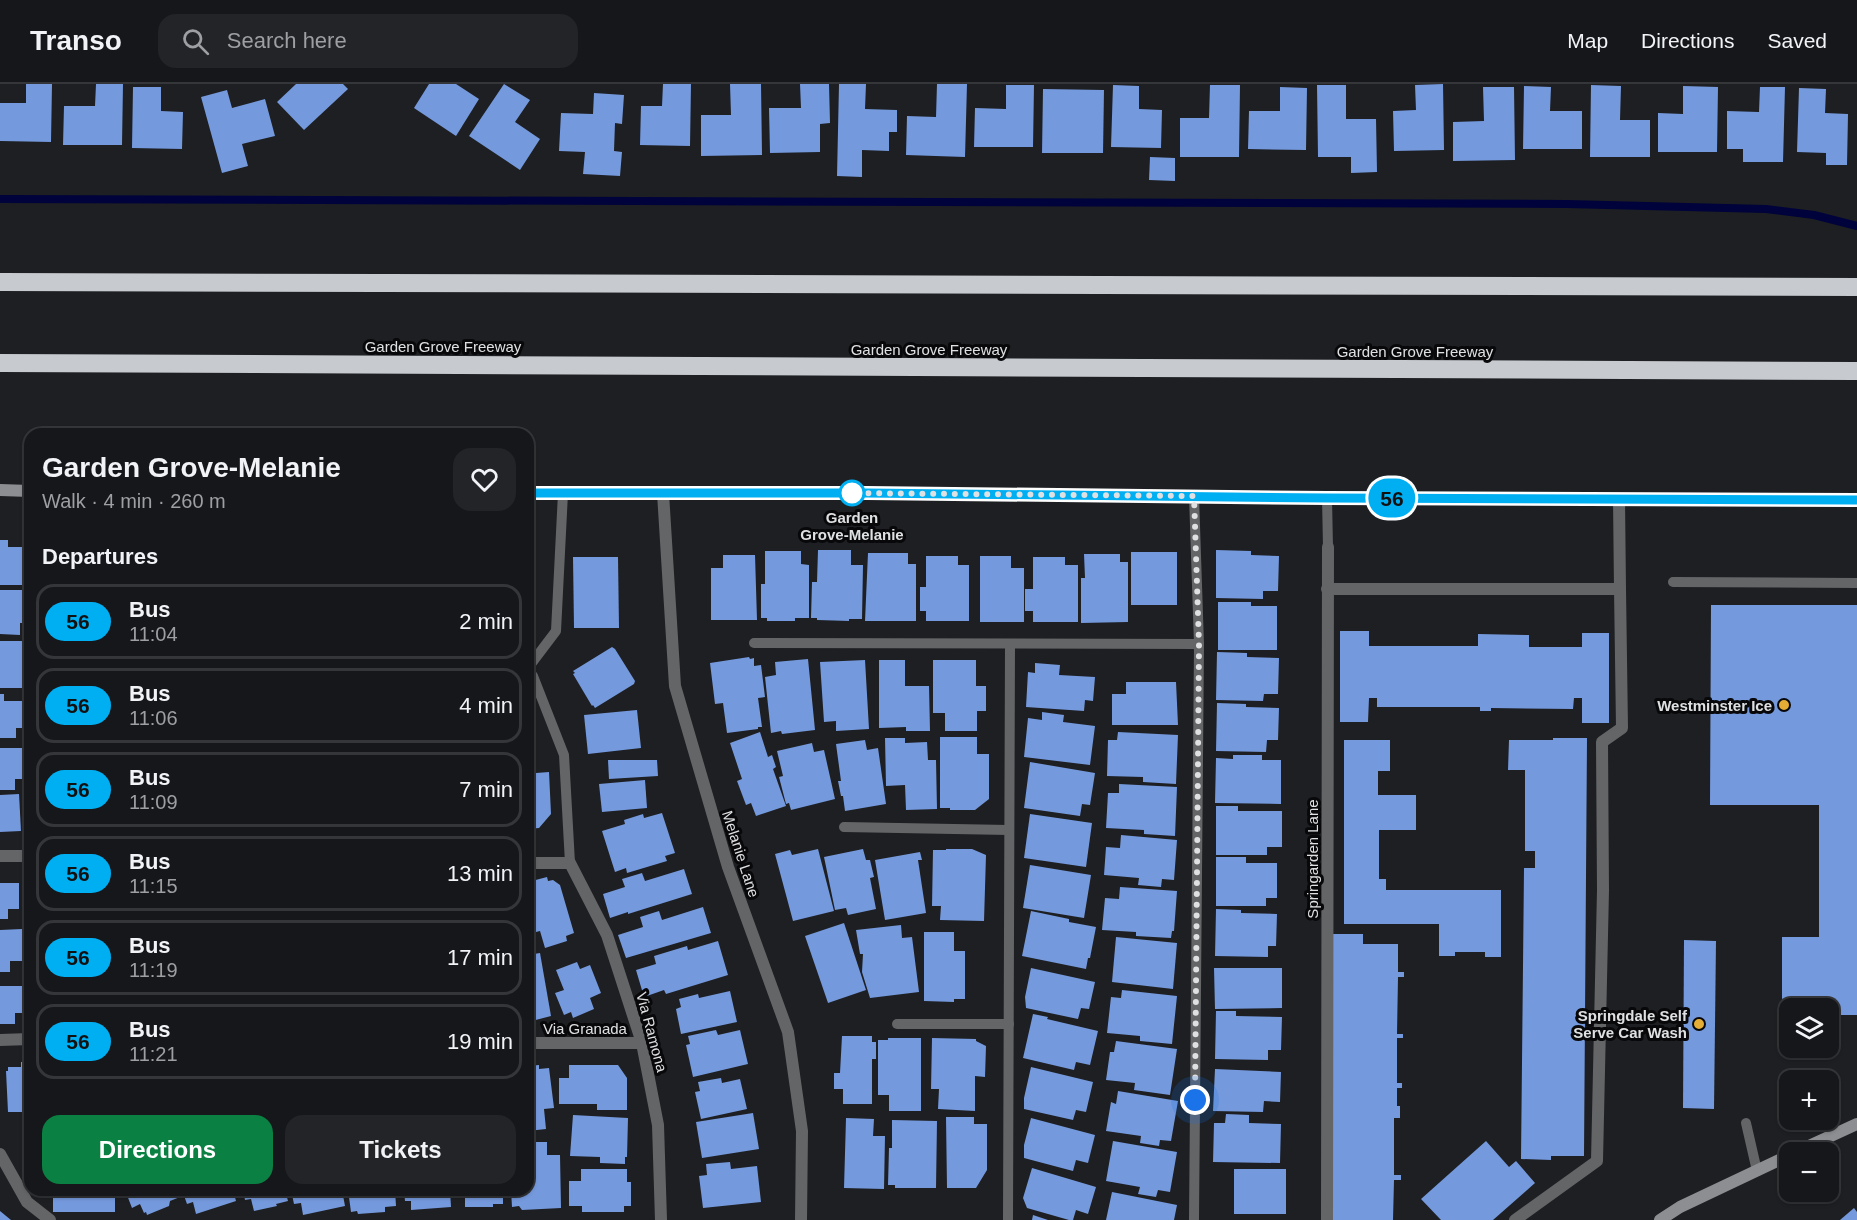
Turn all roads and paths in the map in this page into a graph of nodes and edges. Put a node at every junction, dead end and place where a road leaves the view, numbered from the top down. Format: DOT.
graph roads {
  1 [pos="0,282"];
  2 [pos="1857,288"];
  3 [pos="0,363"];
  4 [pos="1857,371"];
  5 [pos="0,490"];
  6 [pos="24,491"];
  7 [pos="534,493"];
  8 [pos="563,493"];
  9 [pos="663,493"];
  10 [pos="1194,496"];
  11 [pos="1327,498"];
  12 [pos="1619,498"];
  13 [pos="1857,500"];
  14 [pos="1328,547"];
  15 [pos="1673,582"];
  16 [pos="1857,583"];
  17 [pos="1327,589"];
  18 [pos="1620,589"];
  19 [pos="754,643"];
  20 [pos="1010,644"];
  21 [pos="1199,644"];
  22 [pos="534,660"];
  23 [pos="534,679"];
  24 [pos="844,827"];
  25 [pos="1009,830"];
  26 [pos="0,856"];
  27 [pos="24,856"];
  28 [pos="534,863"];
  29 [pos="570,863"];
  30 [pos="1009,1023"];
  31 [pos="897,1024"];
  32 [pos="24,1039"];
  33 [pos="0,1040"];
  34 [pos="534,1042"];
  35 [pos="642,1043"];
  36 [pos="1746,1123"];
  37 [pos="1857,1124"];
  38 [pos="1818,1142"];
  39 [pos="0,1154"];
  40 [pos="1779,1160"];
  41 [pos="1757,1171"];
  42 [pos="46,1218"];
  43 [pos="661,1220"];
  44 [pos="801,1220"];
  45 [pos="1008,1220"];
  46 [pos="1194,1220"];
  47 [pos="1327,1220"];
  48 [pos="1515,1220"];
  49 [pos="1660,1220"];
  1 -- 2 [label="highway"];
  3 -- 4 [label="highway, Garden Grove Freeway"];
  5 -- 6 [label="main road"];
  7 -- 8 [label="main road"];
  8 -- 9 [label="main road"];
  8 -- 22 [label="lane"];
  9 -- 10 [label="main road"];
  9 -- 44 [label="street, Melanie Lane"];
  10 -- 11 [label="main road"];
  10 -- 21 [label="lane"];
  11 -- 12 [label="main road"];
  11 -- 14 [label="lane, Springarden Lane"];
  12 -- 13 [label="main road"];
  12 -- 18 [label="street"];
  14 -- 17 [label="street, Springarden Lane"];
  15 -- 16 [label="lane"];
  17 -- 18 [label="street"];
  17 -- 47 [label="street, Springarden Lane"];
  18 -- 48 [label="street"];
  19 -- 20 [label="lane"];
  20 -- 21 [label="lane"];
  20 -- 25 [label="lane"];
  21 -- 46 [label="lane"];
  23 -- 29 [label="lane"];
  24 -- 25 [label="lane"];
  25 -- 30 [label="lane"];
  26 -- 27 [label="street"];
  28 -- 29 [label="street"];
  29 -- 35 [label="street, Via Ramona"];
  30 -- 31 [label="lane"];
  30 -- 45 [label="lane"];
  32 -- 33 [label="street"];
  34 -- 35 [label="street, Via Granada"];
  35 -- 43 [label="street, Via Ramona"];
  36 -- 41 [label="lane"];
  37 -- 38 [label="main road"];
  39 -- 42 [label="street"];
  40 -- 41 [label="main road"];
  41 -- 49 [label="main road"];
}
